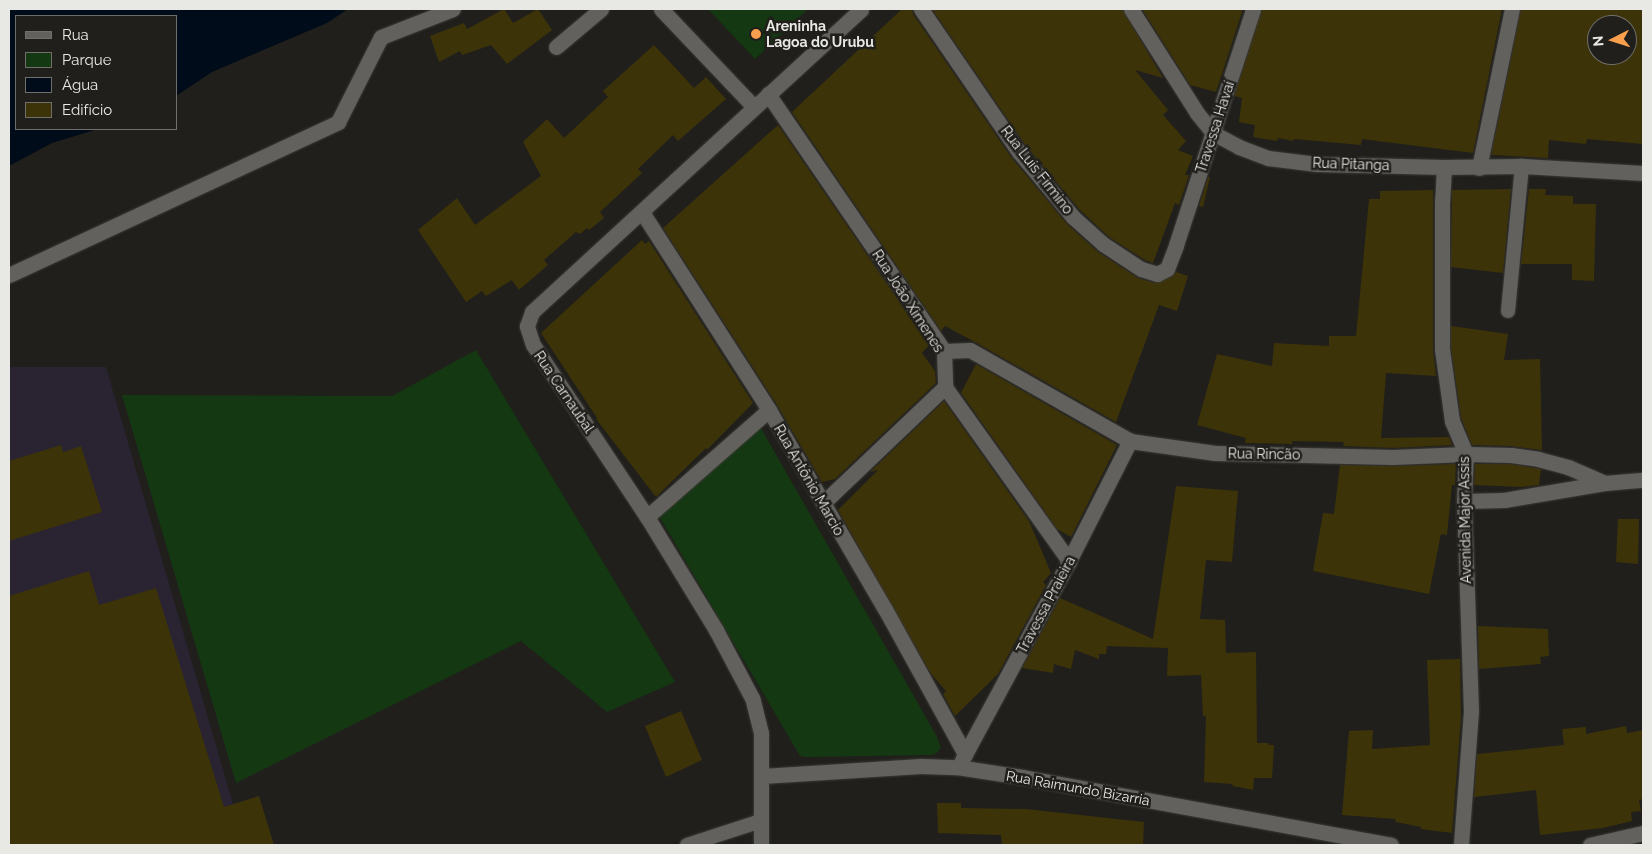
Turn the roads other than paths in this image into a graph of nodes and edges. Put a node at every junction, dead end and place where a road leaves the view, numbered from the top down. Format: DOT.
graph roads {
  1 [pos="453,9"];
  2 [pos="601,9"];
  3 [pos="661,9"];
  4 [pos="861,9"];
  5 [pos="922,9"];
  6 [pos="1131,9"];
  7 [pos="1253,9"];
  8 [pos="1512,9"];
  9 [pos="556,47"];
  10 [pos="768,94"];
  11 [pos="753,106"];
  12 [pos="1213,133"];
  13 [pos="1522,166"];
  14 [pos="1444,167"];
  15 [pos="1479,168"];
  16 [pos="1643,173"];
  17 [pos="642,212"];
  18 [pos="1176,245"];
  19 [pos="9,275"];
  20 [pos="1508,311"];
  21 [pos="944,351"];
  22 [pos="945,387"];
  23 [pos="769,410"];
  24 [pos="1130,441"];
  25 [pos="1466,454"];
  26 [pos="1643,480"];
  27 [pos="1605,483"];
  28 [pos="1464,501"];
  29 [pos="823,504"];
  30 [pos="647,518"];
  31 [pos="1069,561"];
  32 [pos="961,761"];
  33 [pos="762,776"];
  34 [pos="761,821"];
  35 [pos="1643,833"];
  36 [pos="687,845"];
  37 [pos="761,845"];
  38 [pos="1391,845"];
  39 [pos="1461,845"];
  40 [pos="1590,845"];
  1 -- 19 [label="street"];
  2 -- 9 [label="street"];
  3 -- 11 [label="street"];
  4 -- 10 [label="street, Rua Carnaubal"];
  5 -- 18 [label="street, Rua Luís Firmino"];
  6 -- 12 [label="street, Rua Pitanga"];
  7 -- 12 [label="street, Travessa Havaí"];
  8 -- 15 [label="street"];
  10 -- 11 [label="street, Rua Carnaubal"];
  10 -- 21 [label="street, Rua João Ximenes"];
  11 -- 17 [label="street, Rua Carnaubal"];
  12 -- 14 [label="street, Rua Pitanga"];
  12 -- 18 [label="street, Travessa Havaí"];
  13 -- 15 [label="street, Rua Pitanga"];
  13 -- 16 [label="street, Rua Pitanga"];
  13 -- 20 [label="lane"];
  14 -- 15 [label="street, Rua Pitanga"];
  14 -- 25 [label="street, Avenida Major Assis"];
  17 -- 23 [label="street, Rua Antônio Marcio"];
  17 -- 30 [label="street, Rua Carnaubal"];
  21 -- 22 [label="street, Rua João Ximenes"];
  21 -- 24 [label="street, Rua Rincão"];
  22 -- 29 [label="street"];
  22 -- 31 [label="street"];
  23 -- 29 [label="street, Rua Antônio Marcio"];
  23 -- 30 [label="street"];
  24 -- 25 [label="street, Rua Rincão"];
  24 -- 31 [label="street, Travessa Praieira"];
  25 -- 27 [label="street, Rua Rincão"];
  25 -- 28 [label="street, Avenida Major Assis"];
  26 -- 27 [label="street, Rua Rincão"];
  27 -- 28 [label="street, Rua Rincão"];
  28 -- 39 [label="street, Avenida Major Assis"];
  29 -- 32 [label="street, Rua Antônio Marcio"];
  30 -- 33 [label="street, Rua Carnaubal"];
  31 -- 32 [label="street, Travessa Praieira"];
  32 -- 33 [label="street, Rua Raimundo Bizarria"];
  32 -- 38 [label="street, Rua Raimundo Bizarria"];
  33 -- 34 [label="street, Rua Carnaubal"];
  34 -- 36 [label="lane"];
  34 -- 37 [label="street, Rua Carnaubal"];
  35 -- 40 [label="street"];
}
